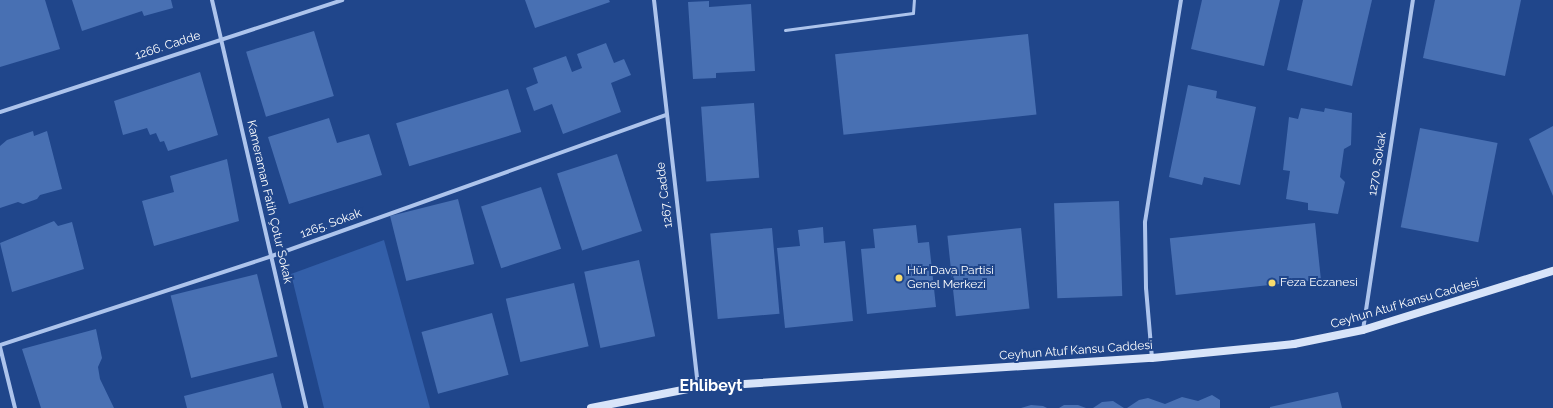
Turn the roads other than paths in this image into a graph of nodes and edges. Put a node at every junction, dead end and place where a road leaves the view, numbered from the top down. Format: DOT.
graph roads {
  1 [pos="212,0"];
  2 [pos="342,0"];
  3 [pos="654,0"];
  4 [pos="914,0"];
  5 [pos="1181,0"];
  6 [pos="1413,0"];
  7 [pos="785,30"];
  8 [pos="221,40"];
  9 [pos="0,112"];
  10 [pos="666,115"];
  11 [pos="272,256"];
  12 [pos="1553,271"];
  13 [pos="1363,330"];
  14 [pos="0,346"];
  15 [pos="1152,358"];
  16 [pos="698,388"];
  17 [pos="15,408"];
  18 [pos="306,408"];
  19 [pos="591,408"];
  1 -- 8 [label="street, Kameraman Fatih Çotur Sokak"];
  2 -- 8 [label="street, 1266. Cadde"];
  3 -- 10 [label="street, 1267. Cadde"];
  4 -- 7 [label="lane"];
  5 -- 15 [label="street"];
  6 -- 13 [label="street, 1270. Sokak"];
  8 -- 9 [label="street, 1266. Cadde"];
  8 -- 11 [label="street, Kameraman Fatih Çotur Sokak"];
  10 -- 11 [label="street, 1265. Sokak"];
  10 -- 16 [label="street, 1267. Cadde"];
  11 -- 14 [label="street, 1265. Sokak"];
  11 -- 18 [label="street, Kameraman Fatih Çotur Sokak"];
  12 -- 13 [label="main road, Ceyhun Atuf Kansu Caddesi"];
  13 -- 15 [label="main road, Ceyhun Atuf Kansu Caddesi"];
  14 -- 17 [label="street"];
  15 -- 16 [label="main road, Ceyhun Atuf Kansu Caddesi"];
  16 -- 19 [label="main road, Ceyhun Atuf Kansu Caddesi"];
}
